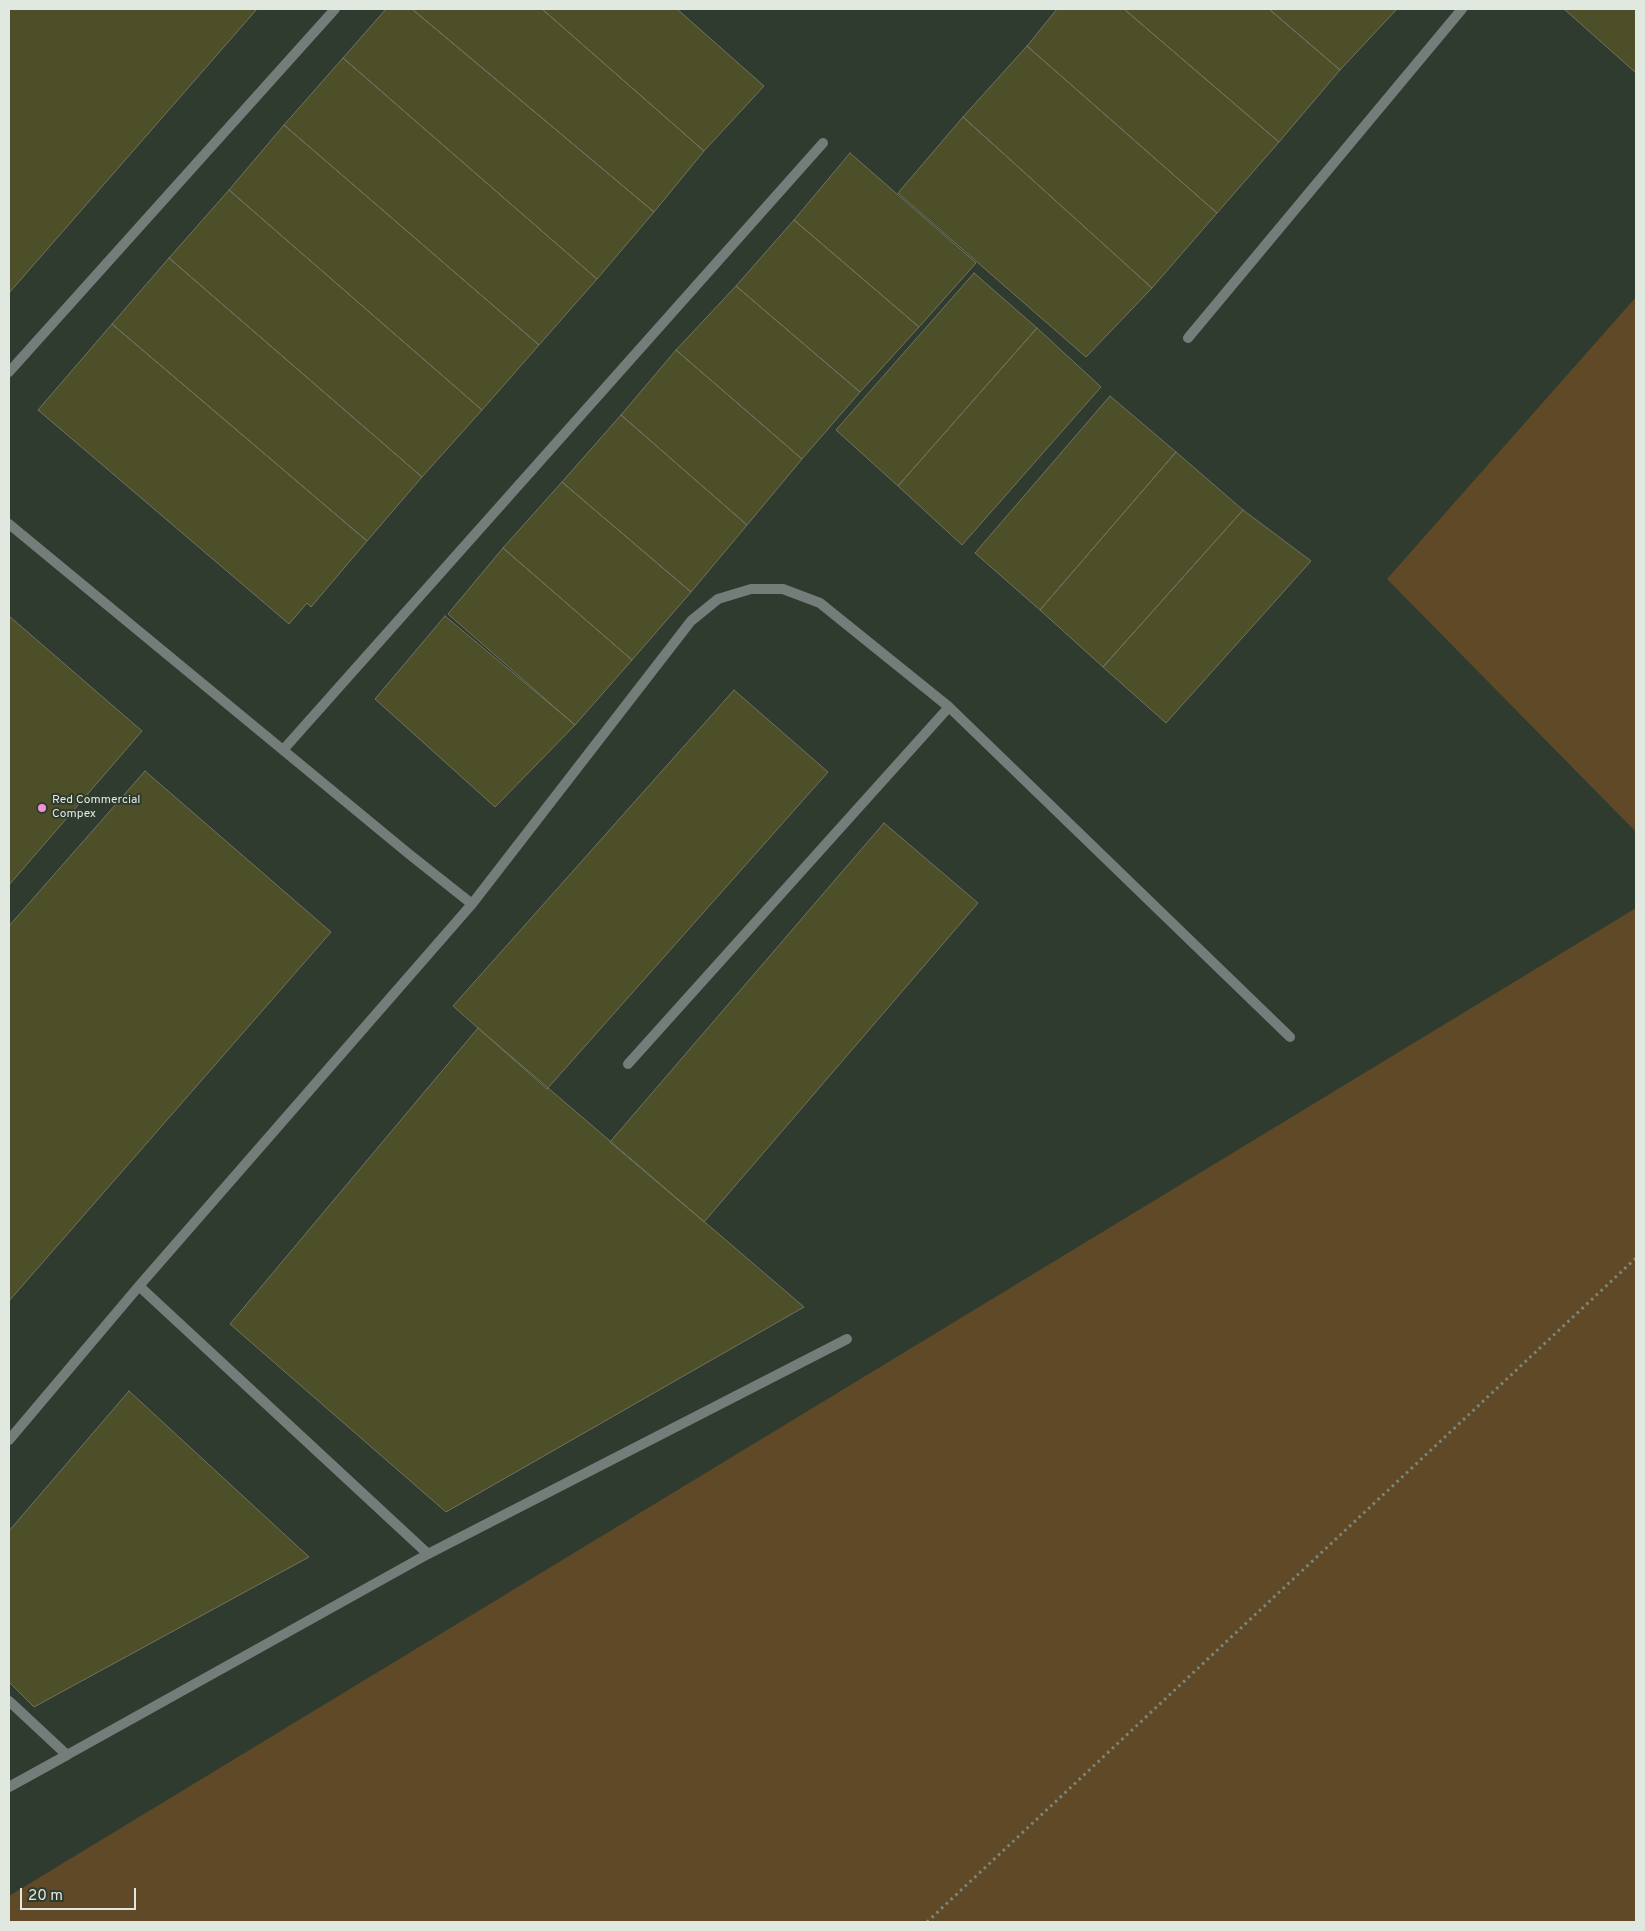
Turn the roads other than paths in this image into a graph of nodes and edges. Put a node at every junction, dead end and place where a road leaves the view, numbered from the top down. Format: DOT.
graph roads {
  1 [pos="335,9"];
  2 [pos="1462,9"];
  3 [pos="823,143"];
  4 [pos="1188,338"];
  5 [pos="9,372"];
  6 [pos="9,524"];
  7 [pos="949,707"];
  8 [pos="283,750"];
  9 [pos="472,904"];
  10 [pos="1290,1037"];
  11 [pos="628,1064"];
  12 [pos="138,1286"];
  13 [pos="847,1339"];
  14 [pos="9,1440"];
  15 [pos="428,1554"];
  16 [pos="9,1701"];
  17 [pos="67,1755"];
  18 [pos="9,1787"];
  1 -- 5 [label="lane"];
  2 -- 4 [label="lane"];
  3 -- 8 [label="lane"];
  6 -- 8 [label="lane"];
  7 -- 9 [label="lane"];
  7 -- 10 [label="lane"];
  7 -- 11 [label="lane"];
  8 -- 9 [label="lane"];
  9 -- 12 [label="lane"];
  12 -- 14 [label="lane"];
  12 -- 15 [label="lane"];
  13 -- 15 [label="lane"];
  15 -- 17 [label="lane"];
  16 -- 17 [label="lane"];
  17 -- 18 [label="lane"];
}
